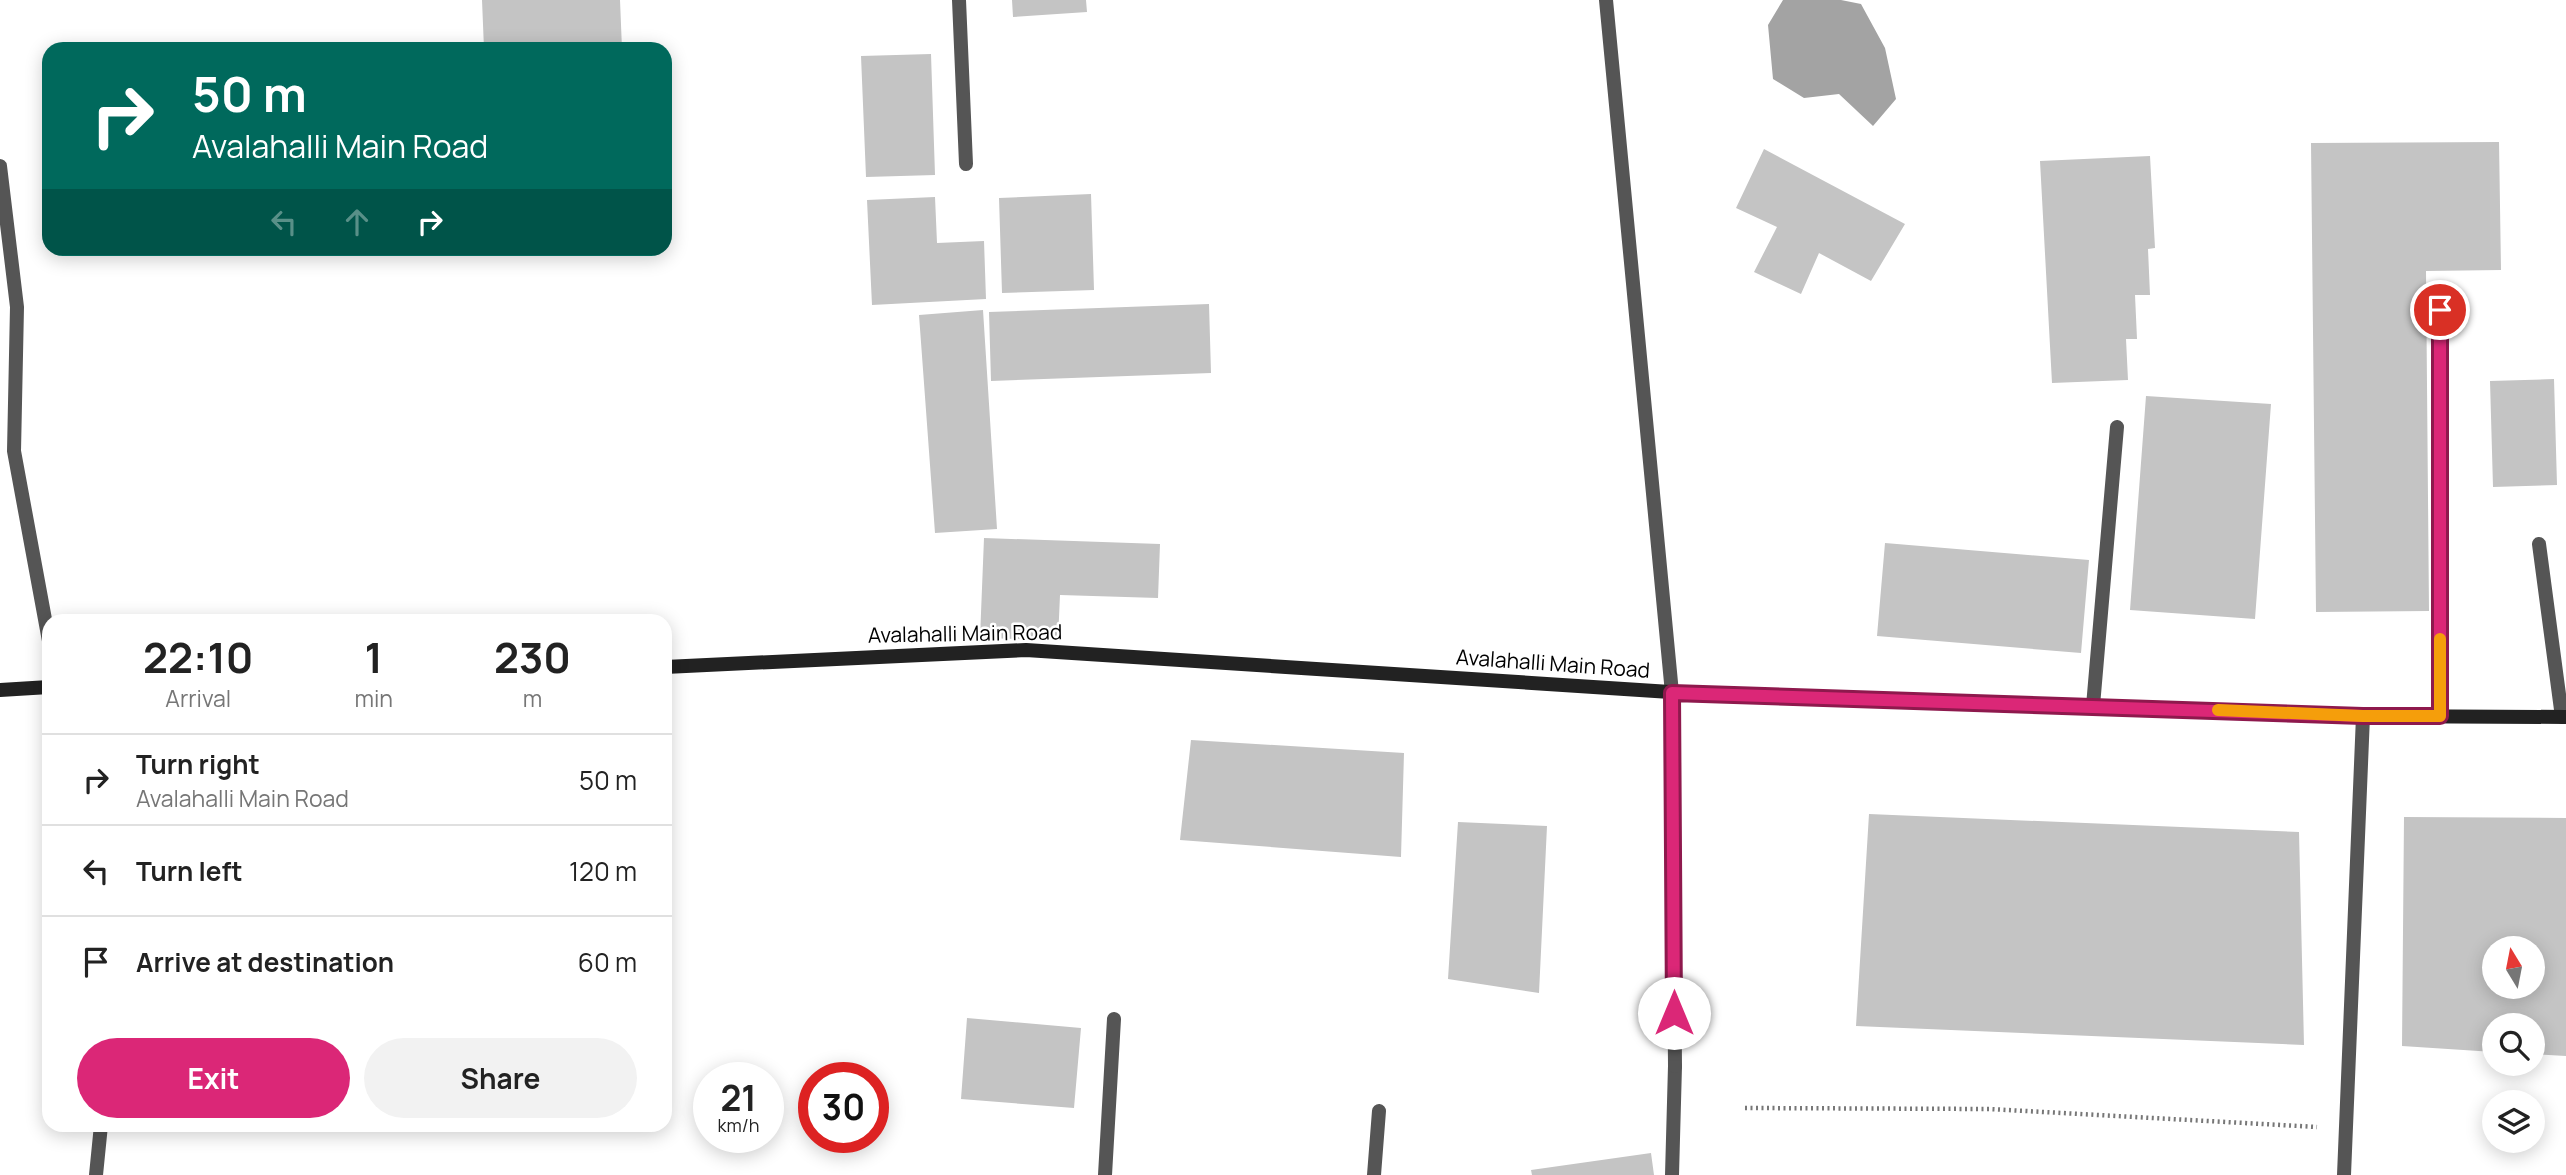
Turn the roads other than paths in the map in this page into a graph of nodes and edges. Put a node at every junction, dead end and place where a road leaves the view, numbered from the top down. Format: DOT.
graph roads {
  1 [pos="958,0"];
  2 [pos="1606,0"];
  3 [pos="966,164"];
  4 [pos="0,166"];
  5 [pos="2440,310"];
  6 [pos="2117,427"];
  7 [pos="2539,544"];
  8 [pos="44,614"];
  9 [pos="672,667"];
  10 [pos="42,687"];
  11 [pos="0,690"];
  12 [pos="1672,693"];
  13 [pos="2093,706"];
  14 [pos="2363,716"];
  15 [pos="2440,716"];
  16 [pos="2564,717"];
  17 [pos="1114,1019"];
  18 [pos="1379,1111"];
  19 [pos="100,1132"];
  20 [pos="96,1175"];
  21 [pos="1105,1175"];
  22 [pos="1374,1175"];
  23 [pos="1672,1175"];
  24 [pos="2344,1175"];
  1 -- 3 [label="street"];
  2 -- 12 [label="street"];
  4 -- 8 [label="street"];
  5 -- 15 [label="street"];
  6 -- 13 [label="street"];
  7 -- 16 [label="street"];
  9 -- 12 [label="main road, Avalahalli Main Road"];
  10 -- 11 [label="main road"];
  12 -- 13 [label="main road, Avalahalli Main Road"];
  12 -- 23 [label="street"];
  13 -- 14 [label="main road, Avalahalli Main Road"];
  14 -- 15 [label="main road, Avalahalli Main Road"];
  14 -- 24 [label="street"];
  15 -- 16 [label="main road, Avalahalli Main Road"];
  17 -- 21 [label="street"];
  18 -- 22 [label="street"];
  19 -- 20 [label="street"];
}
